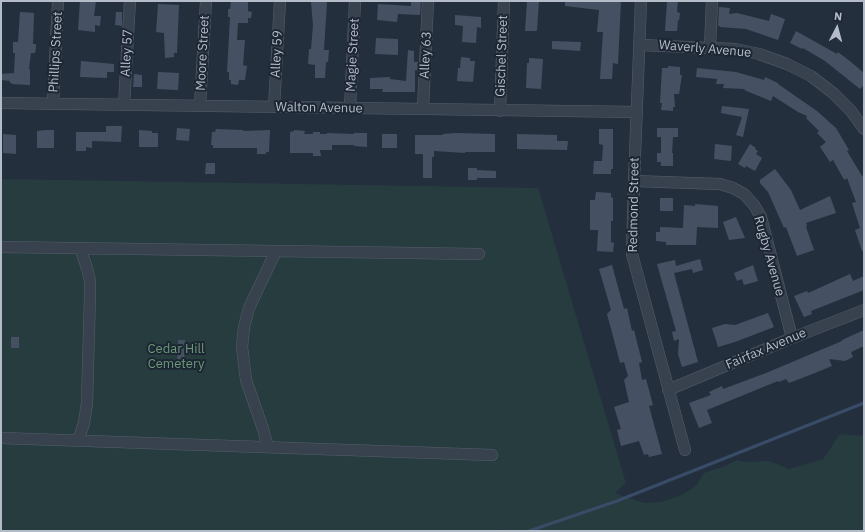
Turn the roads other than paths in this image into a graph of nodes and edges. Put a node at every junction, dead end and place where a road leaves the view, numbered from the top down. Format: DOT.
graph roads {
  1 [pos="58,1"];
  2 [pos="130,1"];
  3 [pos="206,1"];
  4 [pos="280,1"];
  5 [pos="355,1"];
  6 [pos="428,1"];
  7 [pos="504,1"];
  8 [pos="641,1"];
  9 [pos="712,1"];
  10 [pos="640,45"];
  11 [pos="710,47"];
  12 [pos="1,103"];
  13 [pos="53,104"];
  14 [pos="124,105"];
  15 [pos="200,106"];
  16 [pos="274,107"];
  17 [pos="350,108"];
  18 [pos="424,109"];
  19 [pos="500,111"];
  20 [pos="637,112"];
  21 [pos="864,129"];
  22 [pos="634,181"];
  23 [pos="1,247"];
  24 [pos="80,248"];
  25 [pos="276,251"];
  26 [pos="479,254"];
  27 [pos="864,310"];
  28 [pos="792,338"];
  29 [pos="668,390"];
  30 [pos="1,438"];
  31 [pos="78,441"];
  32 [pos="268,447"];
  33 [pos="685,450"];
  34 [pos="492,455"];
  1 -- 13 [label="street, Phillips Street"];
  2 -- 14 [label="street, Alley 57"];
  3 -- 15 [label="street, Moore Street"];
  4 -- 16 [label="street, Alley 59"];
  5 -- 17 [label="street, Magie Street"];
  6 -- 18 [label="street, Alley 63"];
  7 -- 19 [label="street, Gischel Street"];
  8 -- 10 [label="street, Redmond Street"];
  9 -- 11 [label="street"];
  10 -- 11 [label="street, Waverly Avenue"];
  10 -- 20 [label="street, Redmond Street"];
  11 -- 21 [label="street, Waverly Avenue"];
  12 -- 13 [label="street, Walton Avenue"];
  13 -- 14 [label="street, Walton Avenue"];
  14 -- 15 [label="street, Walton Avenue"];
  15 -- 16 [label="street, Walton Avenue"];
  16 -- 17 [label="street, Walton Avenue"];
  17 -- 18 [label="street, Walton Avenue"];
  18 -- 19 [label="street, Walton Avenue"];
  19 -- 20 [label="street, Walton Avenue"];
  20 -- 22 [label="street, Redmond Street"];
  22 -- 28 [label="street, Rugby Avenue"];
  22 -- 29 [label="street, Redmond Street"];
  23 -- 24 [label="street"];
  24 -- 25 [label="street"];
  24 -- 31 [label="street"];
  25 -- 26 [label="street"];
  25 -- 32 [label="street"];
  27 -- 28 [label="street, Fairfax Avenue"];
  28 -- 29 [label="street, Fairfax Avenue"];
  29 -- 33 [label="street, Redmond Street"];
  30 -- 31 [label="street"];
  31 -- 32 [label="street"];
  32 -- 34 [label="street"];
}
